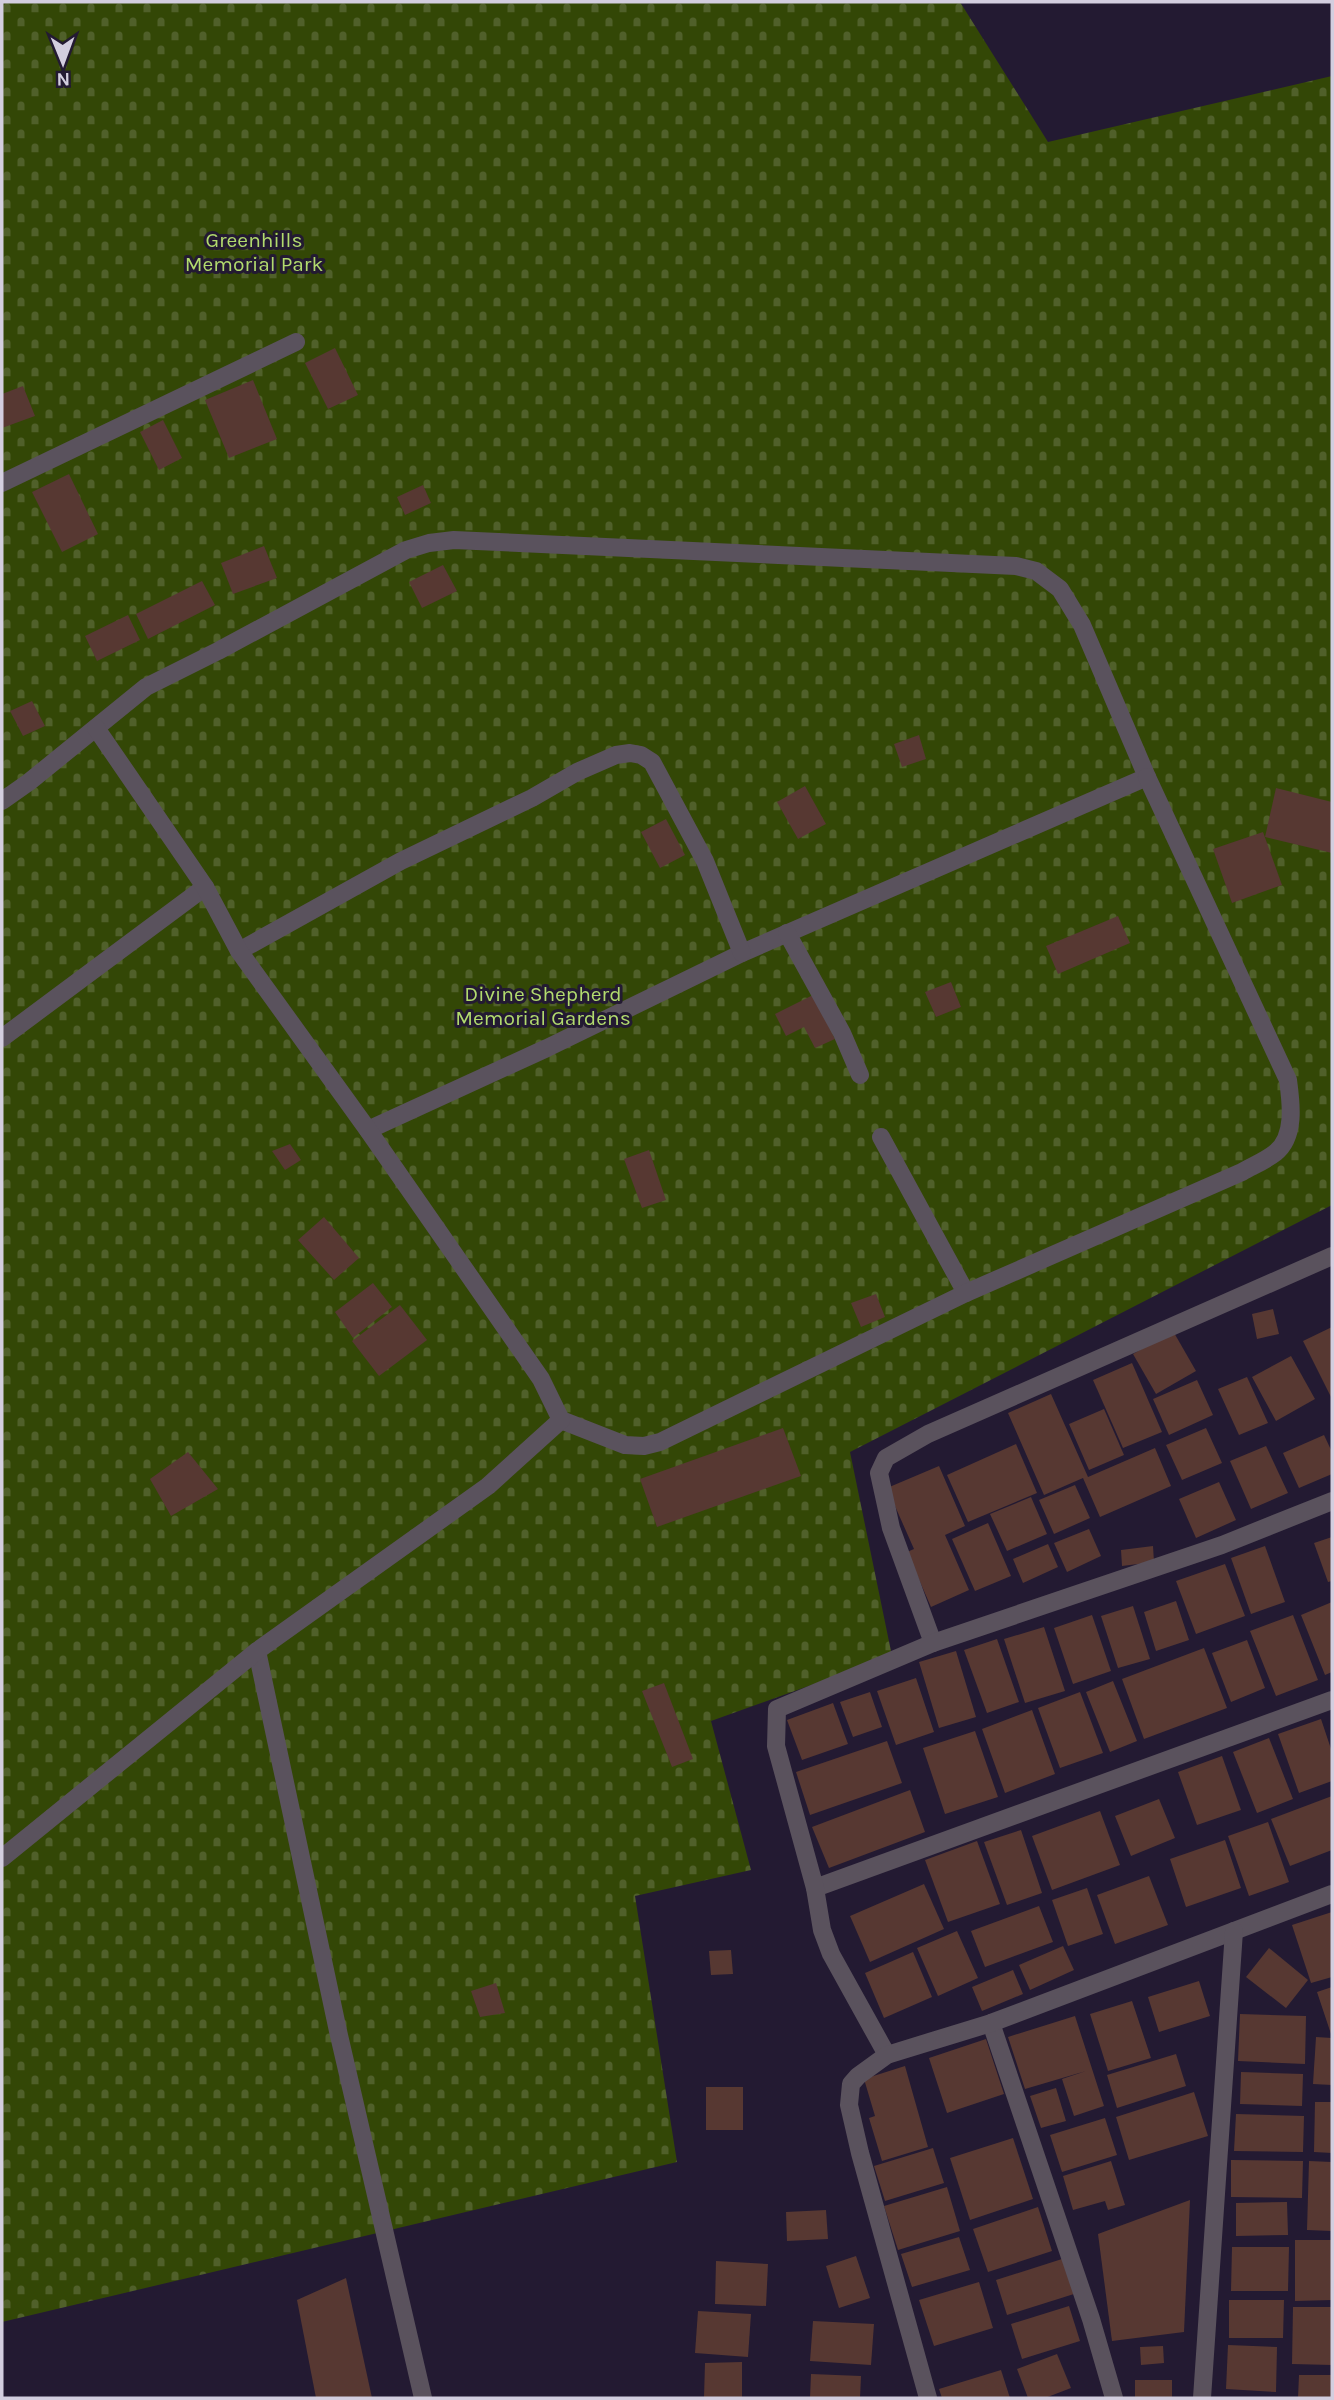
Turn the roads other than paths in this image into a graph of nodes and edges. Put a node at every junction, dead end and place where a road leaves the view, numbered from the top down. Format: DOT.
graph roads {
  1 [pos="296,342"];
  2 [pos="2,483"];
  3 [pos="96,728"];
  4 [pos="1147,777"];
  5 [pos="2,801"];
  6 [pos="205,887"];
  7 [pos="787,933"];
  8 [pos="239,950"];
  9 [pos="741,953"];
  10 [pos="2,1038"];
  11 [pos="860,1075"];
  12 [pos="368,1130"];
  13 [pos="881,1137"];
  14 [pos="1332,1256"];
  15 [pos="966,1293"];
  16 [pos="561,1420"];
  17 [pos="1332,1501"];
  18 [pos="933,1643"];
  19 [pos="257,1651"];
  20 [pos="1332,1700"];
  21 [pos="2,1858"];
  22 [pos="816,1888"];
  23 [pos="1332,1894"];
  24 [pos="1234,1931"];
  25 [pos="991,2023"];
  26 [pos="887,2055"];
  27 [pos="423,2398"];
  28 [pos="928,2398"];
  29 [pos="1114,2398"];
  30 [pos="1202,2398"];
  1 -- 2 [label="street"];
  3 -- 4 [label="street"];
  3 -- 5 [label="street"];
  3 -- 6 [label="street"];
  4 -- 7 [label="street"];
  4 -- 15 [label="street"];
  6 -- 8 [label="street"];
  6 -- 10 [label="street"];
  7 -- 9 [label="street"];
  7 -- 11 [label="street"];
  8 -- 9 [label="street"];
  8 -- 12 [label="street"];
  9 -- 12 [label="street"];
  12 -- 16 [label="street"];
  13 -- 15 [label="street"];
  14 -- 18 [label="street"];
  15 -- 16 [label="street"];
  16 -- 19 [label="street"];
  17 -- 18 [label="street"];
  18 -- 22 [label="street"];
  19 -- 21 [label="street"];
  19 -- 27 [label="street"];
  20 -- 22 [label="street"];
  22 -- 26 [label="street"];
  23 -- 24 [label="street"];
  24 -- 25 [label="street"];
  24 -- 30 [label="street"];
  25 -- 26 [label="street"];
  25 -- 29 [label="street"];
  26 -- 28 [label="street"];
}
